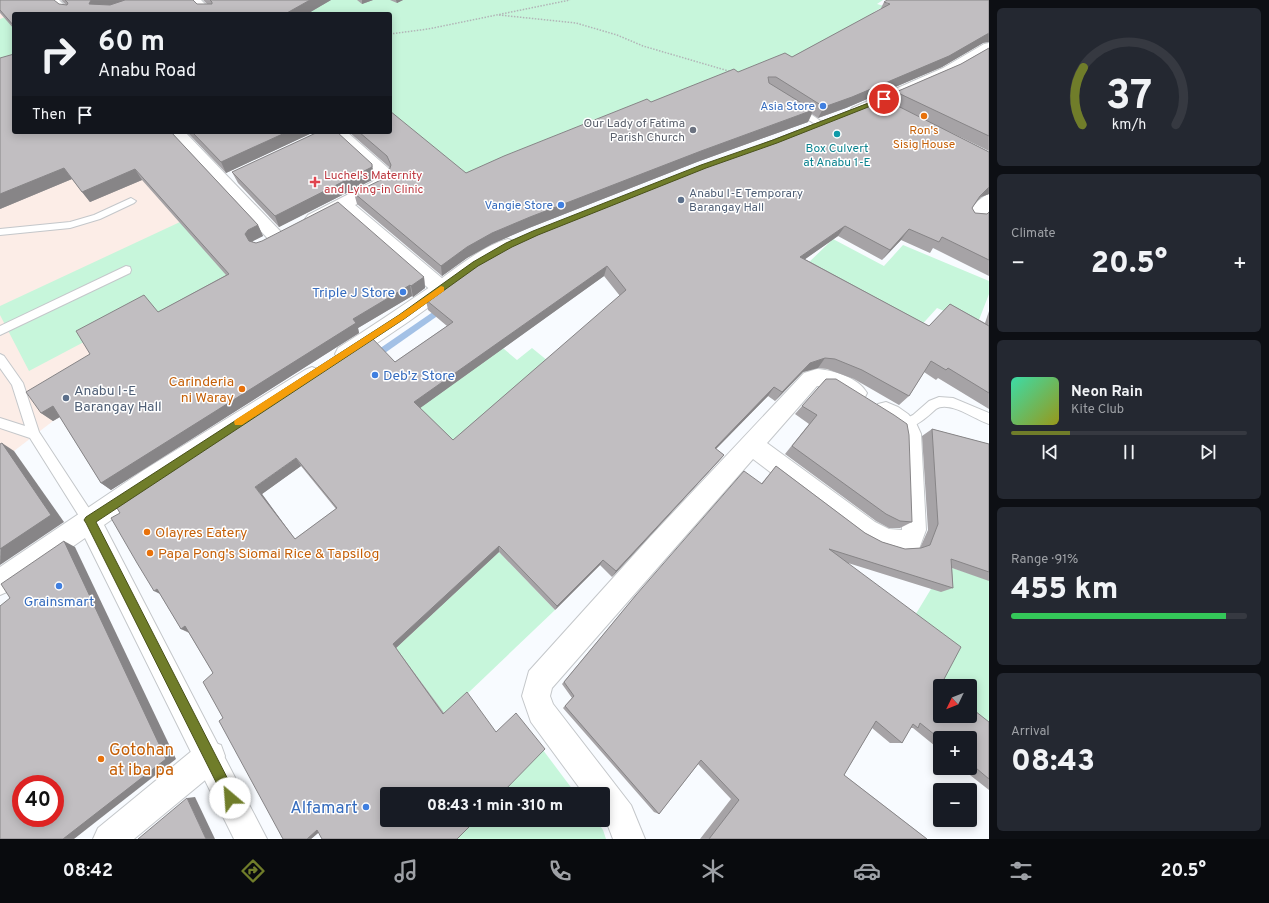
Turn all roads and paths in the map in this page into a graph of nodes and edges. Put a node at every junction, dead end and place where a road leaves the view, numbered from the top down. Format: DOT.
graph roads {
  1 [pos="55,0"];
  2 [pos="194,0"];
  3 [pos="570,0"];
  4 [pos="68,12"];
  5 [pos="207,12"];
  6 [pos="499,15"];
  7 [pos="392,34"];
  8 [pos="989,47"];
  9 [pos="738,74"];
  10 [pos="788,103"];
  11 [pos="832,120"];
  12 [pos="800,132"];
  13 [pos="181,134"];
  14 [pos="331,134"];
  15 [pos="989,200"];
  16 [pos="131,201"];
  17 [pos="343,204"];
  18 [pos="974,219"];
  19 [pos="290,231"];
  20 [pos="0,232"];
  21 [pos="523,238"];
  22 [pos="260,246"];
  23 [pos="126,270"];
  24 [pos="442,289"];
  25 [pos="0,331"];
  26 [pos="0,360"];
  27 [pos="989,419"];
  28 [pos="0,423"];
  29 [pos="905,425"];
  30 [pos="34,434"];
  31 [pos="750,446"];
  32 [pos="89,520"];
  33 [pos="0,582"];
  34 [pos="210,756"];
  35 [pos="598,787"];
  36 [pos="610,803"];
  37 [pos="109,839"];
  38 [pos="251,839"];
  39 [pos="628,839"];
  1 -- 4 [label="lane"];
  2 -- 5 [label="street"];
  3 -- 6 [label="path"];
  6 -- 7 [label="path"];
  6 -- 9 [label="path"];
  8 -- 11 [label="street"];
  10 -- 11 [label="lane"];
  11 -- 12 [label="street"];
  13 -- 19 [label="street"];
  14 -- 17 [label="street"];
  15 -- 18 [label="street"];
  16 -- 20 [label="lane"];
  17 -- 19 [label="street"];
  17 -- 24 [label="street"];
  19 -- 22 [label="street"];
  21 -- 24 [label="street"];
  23 -- 25 [label="lane"];
  24 -- 32 [label="street"];
  26 -- 30 [label="lane"];
  27 -- 29 [label="lane"];
  28 -- 30 [label="lane"];
  29 -- 31 [label="street"];
  29 -- 31 [label="street"];
  30 -- 32 [label="lane"];
  31 -- 35 [label="street"];
  32 -- 33 [label="street"];
  32 -- 34 [label="street"];
  34 -- 37 [label="street"];
  34 -- 38 [label="street"];
  36 -- 39 [label="street"];
}
